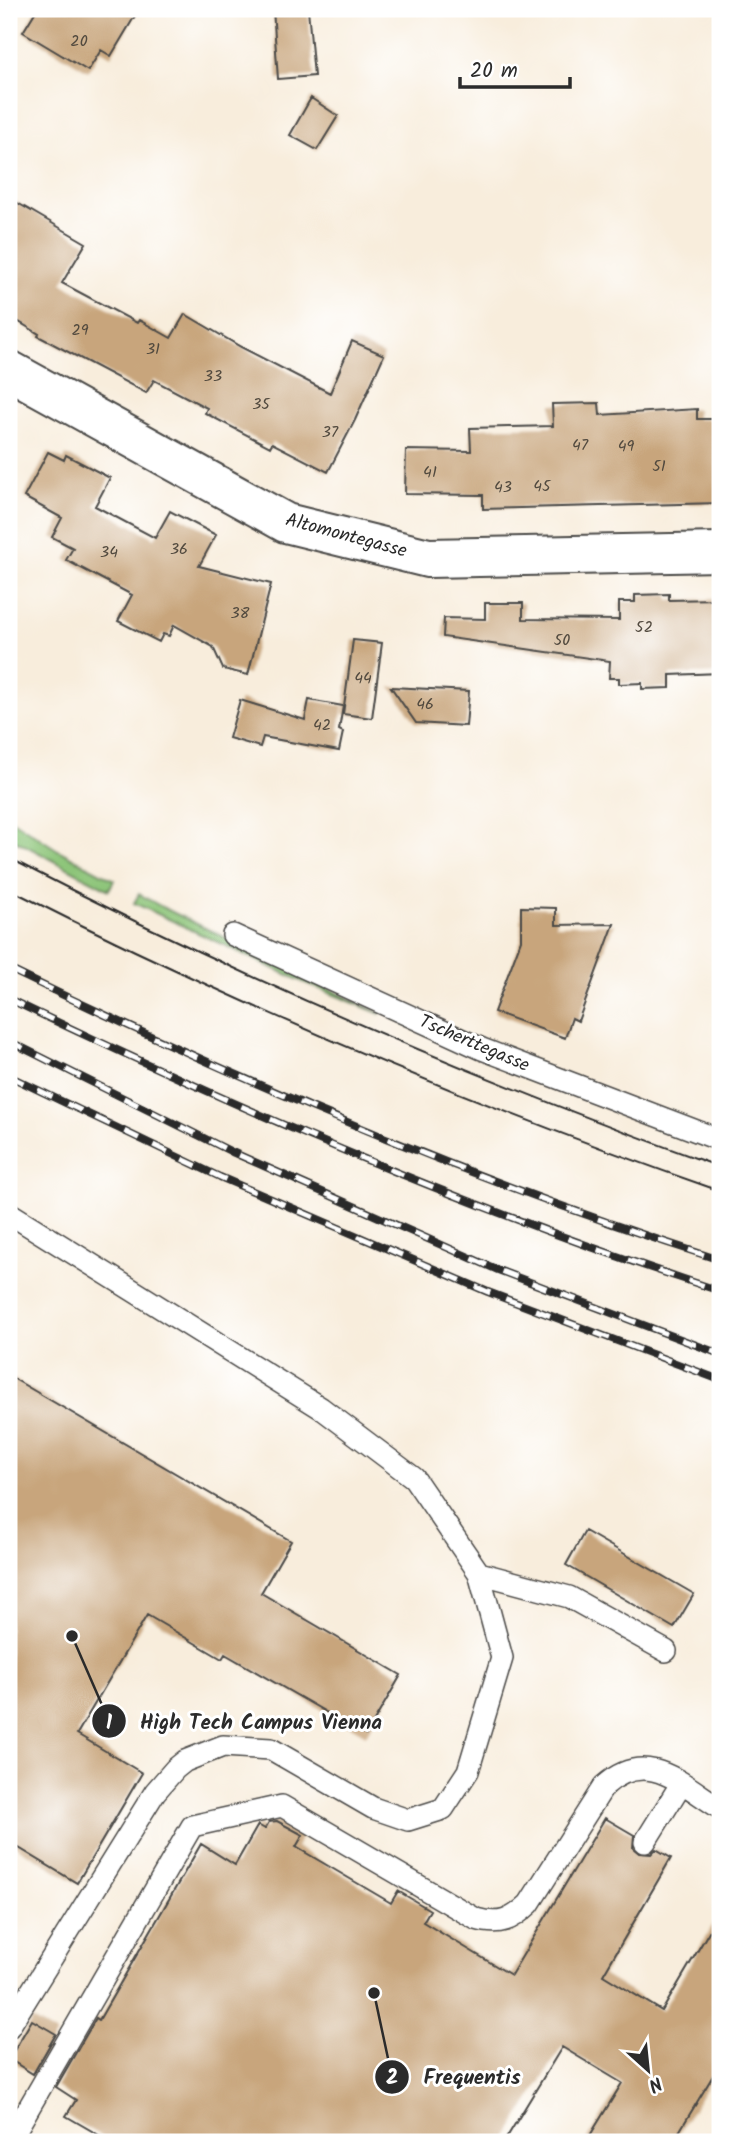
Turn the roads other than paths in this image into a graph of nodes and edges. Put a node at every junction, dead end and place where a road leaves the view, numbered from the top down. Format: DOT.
graph roads {
  1 [pos="9,370"];
  2 [pos="720,552"];
  3 [pos="233,935"];
  4 [pos="720,1140"];
  5 [pos="9,1213"];
  6 [pos="479,1573"];
  7 [pos="666,1651"];
  8 [pos="681,1784"];
  9 [pos="720,1808"];
  10 [pos="645,1842"];
  11 [pos="9,2027"];
  12 [pos="9,2142"];
  1 -- 2 [label="street, Altomontegasse"];
  3 -- 4 [label="lane, Tscherttegasse"];
  5 -- 6 [label="lane"];
  6 -- 7 [label="lane"];
  6 -- 11 [label="lane"];
  8 -- 9 [label="lane"];
  8 -- 10 [label="lane"];
  8 -- 12 [label="lane"];
}
